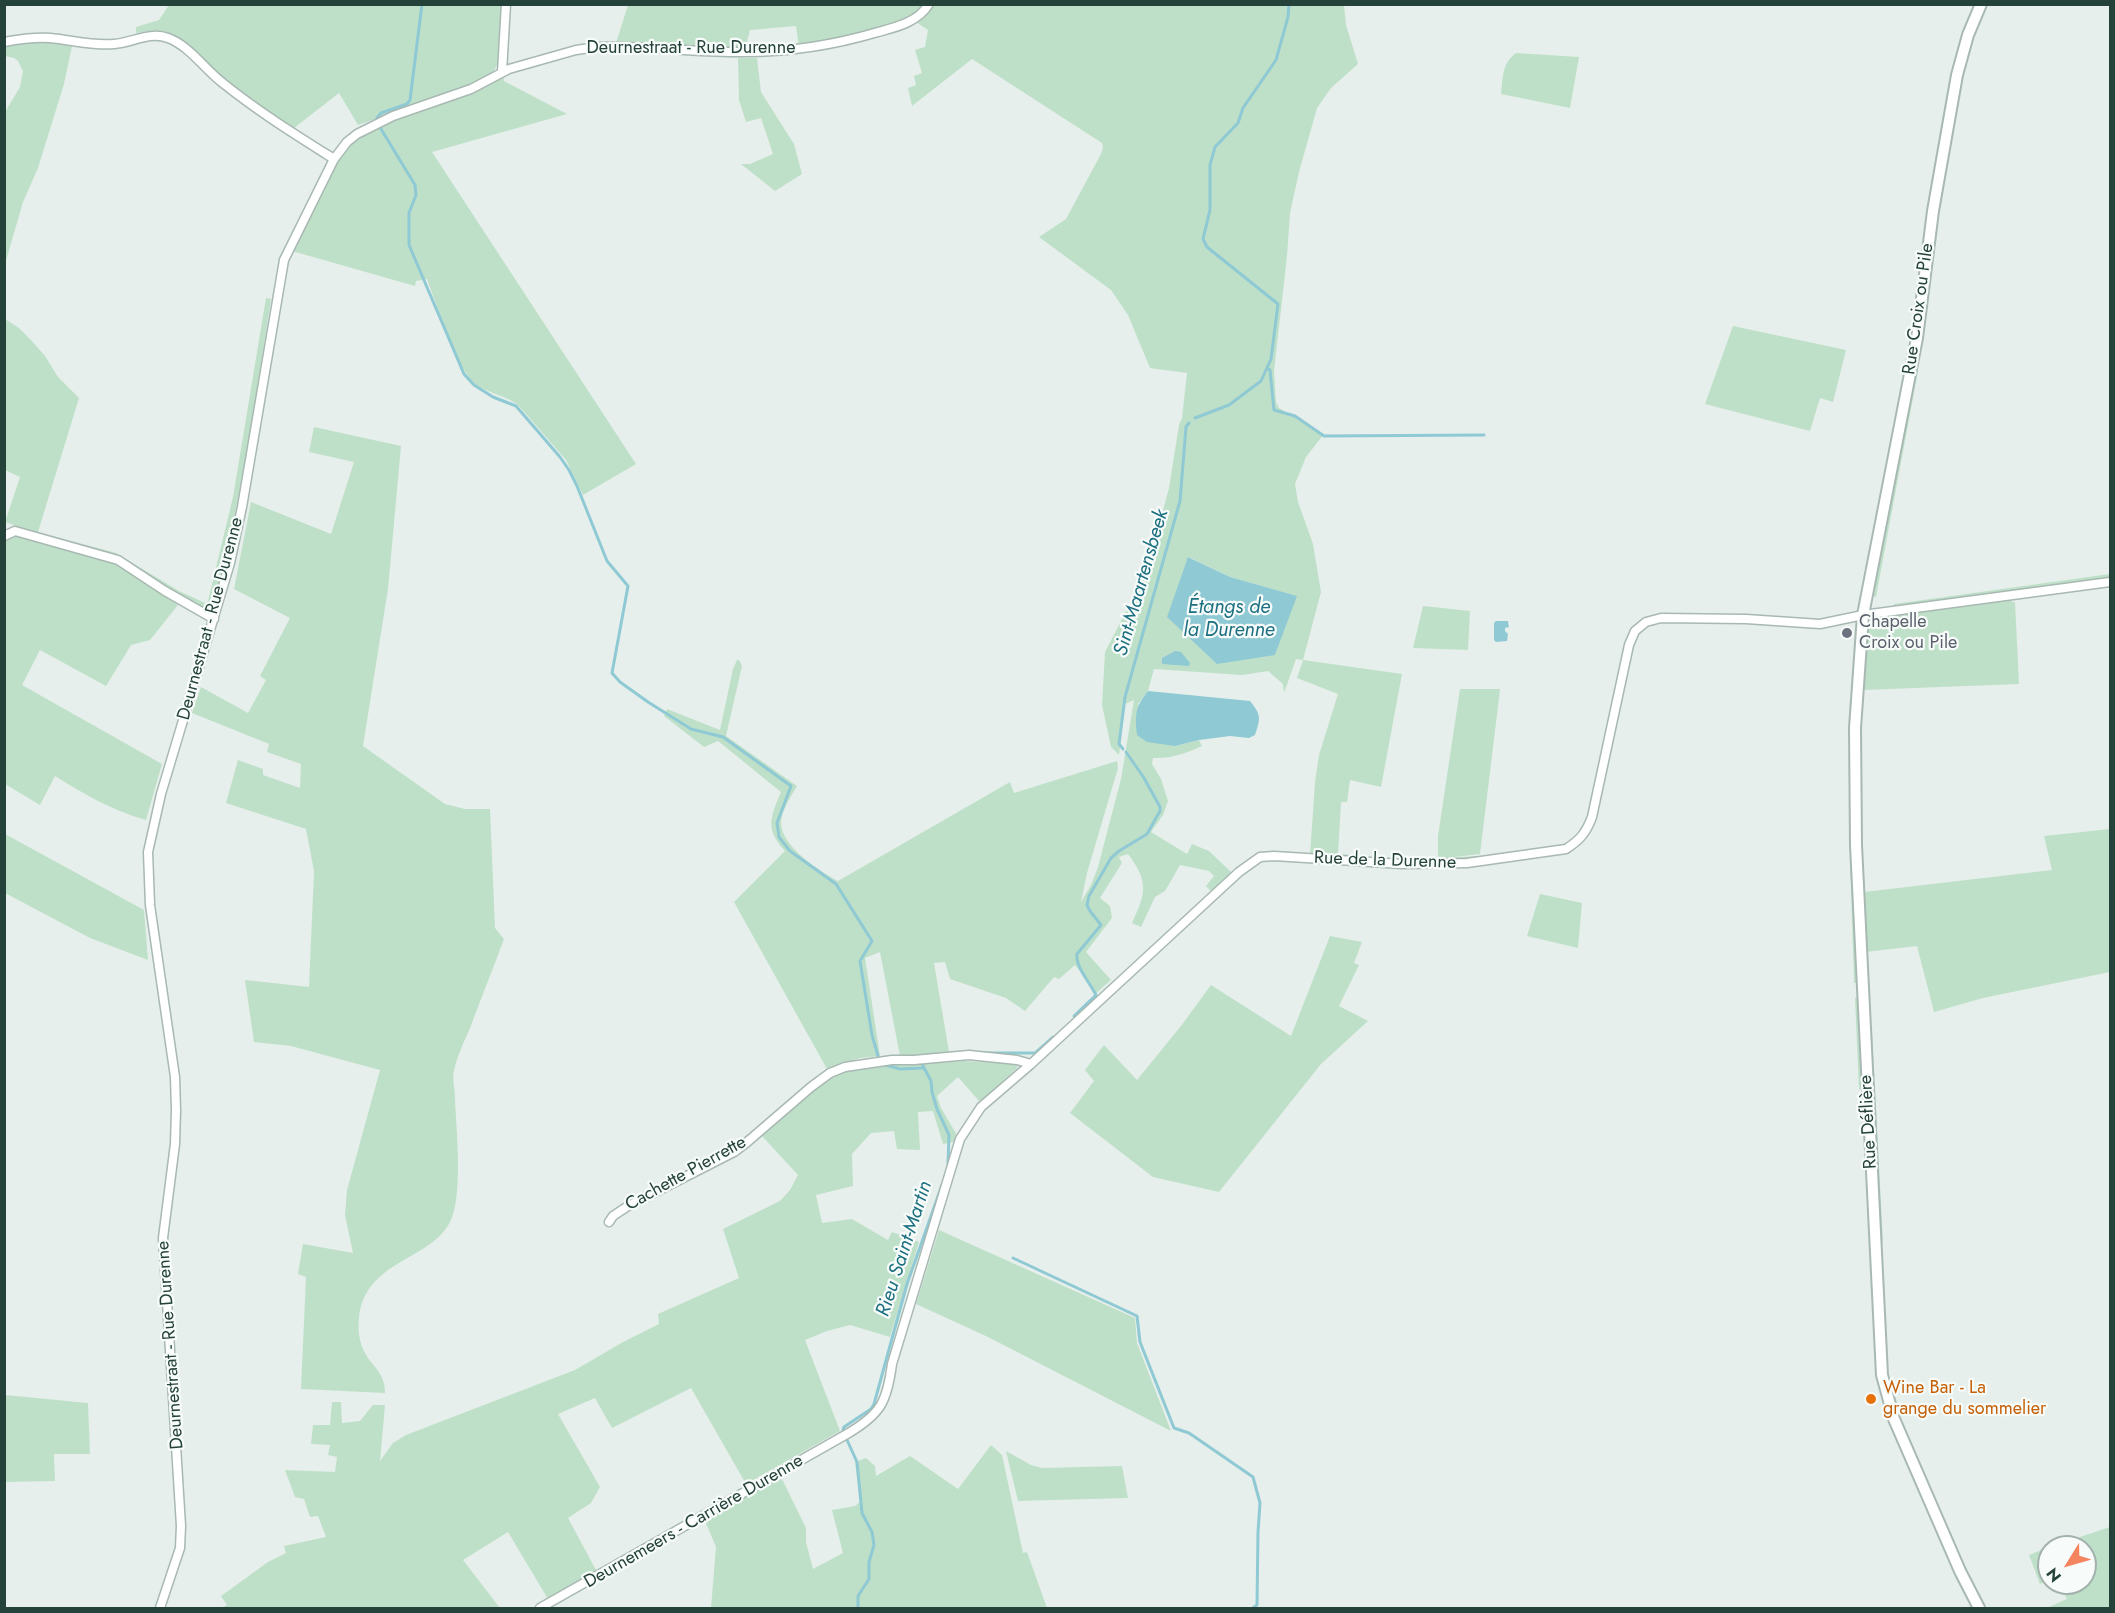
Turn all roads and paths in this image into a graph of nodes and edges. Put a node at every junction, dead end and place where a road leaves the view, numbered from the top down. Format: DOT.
graph roads {
  1 [pos="506,4"];
  2 [pos="929,4"];
  3 [pos="1981,4"];
  4 [pos="4,42"];
  5 [pos="502,72"];
  6 [pos="334,159"];
  7 [pos="4,536"];
  8 [pos="2110,582"];
  9 [pos="1863,615"];
  10 [pos="214,619"];
  11 [pos="1031,1064"];
  12 [pos="609,1222"];
  13 [pos="847,1434"];
  14 [pos="160,1608"];
  15 [pos="540,1608"];
  16 [pos="1979,1608"];
  1 -- 5 [label="street"];
  2 -- 5 [label="street, Deurnestraat - Rue Durenne"];
  3 -- 9 [label="street, Rue Croix ou Pile"];
  4 -- 6 [label="street"];
  5 -- 6 [label="street, Deurnestraat - Rue Durenne"];
  6 -- 10 [label="street, Deurnestraat - Rue Durenne"];
  7 -- 10 [label="street"];
  8 -- 9 [label="street"];
  9 -- 11 [label="street, Rue de la Durenne"];
  9 -- 16 [label="street, Rue Déflière"];
  10 -- 14 [label="street, Deurnestraat - Rue Durenne"];
  11 -- 12 [label="street, Cachette Pierrette"];
  11 -- 13 [label="street, Rue de la Durenne"];
  13 -- 15 [label="street, Deurnemeers - Carrière Durenne"];
}
